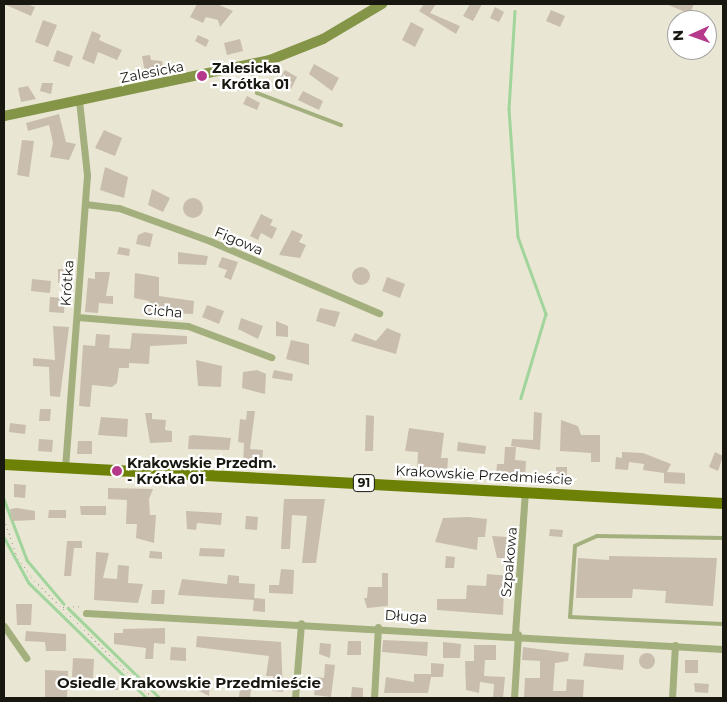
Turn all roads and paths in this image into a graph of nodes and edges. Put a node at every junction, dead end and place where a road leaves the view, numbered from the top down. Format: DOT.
graph roads {
  1 [pos="382,4"];
  2 [pos="250,65"];
  3 [pos="79,100"];
  4 [pos="4,116"];
  5 [pos="341,125"];
  6 [pos="85,204"];
  7 [pos="379,314"];
  8 [pos="77,317"];
  9 [pos="271,357"];
  10 [pos="4,464"];
  11 [pos="65,468"];
  12 [pos="525,492"];
  13 [pos="723,503"];
  14 [pos="4,519"];
  15 [pos="723,538"];
  16 [pos="86,613"];
  17 [pos="301,623"];
  18 [pos="723,624"];
  19 [pos="4,626"];
  20 [pos="378,627"];
  21 [pos="517,634"];
  22 [pos="675,645"];
  23 [pos="723,649"];
  24 [pos="26,658"];
  25 [pos="153,698"];
  26 [pos="295,698"];
  27 [pos="374,698"];
  28 [pos="514,698"];
  29 [pos="672,698"];
  1 -- 2 [label="street, Zalesicka"];
  2 -- 3 [label="street, Zalesicka"];
  2 -- 5 [label="lane"];
  3 -- 4 [label="street, Zalesicka"];
  3 -- 6 [label="street, Krótka"];
  6 -- 7 [label="street, Figowa"];
  6 -- 8 [label="street, Krótka"];
  8 -- 9 [label="street, Cicha"];
  8 -- 11 [label="street, Krótka"];
  10 -- 11 [label="main road, Krakowskie Przedmieście / 91"];
  11 -- 12 [label="main road, Krakowskie Przedmieście / 91"];
  12 -- 13 [label="main road, Krakowskie Przedmieście / 91"];
  12 -- 21 [label="street, Szpakowa"];
  14 -- 25 [label="path"];
  15 -- 18 [label="lane"];
  16 -- 17 [label="street, Długa"];
  17 -- 20 [label="street, Długa"];
  17 -- 26 [label="street"];
  19 -- 24 [label="street"];
  20 -- 21 [label="street, Długa"];
  20 -- 27 [label="street"];
  21 -- 22 [label="street, Długa"];
  21 -- 28 [label="street, Szpakowa"];
  22 -- 23 [label="street, Długa"];
  22 -- 29 [label="street"];
}
